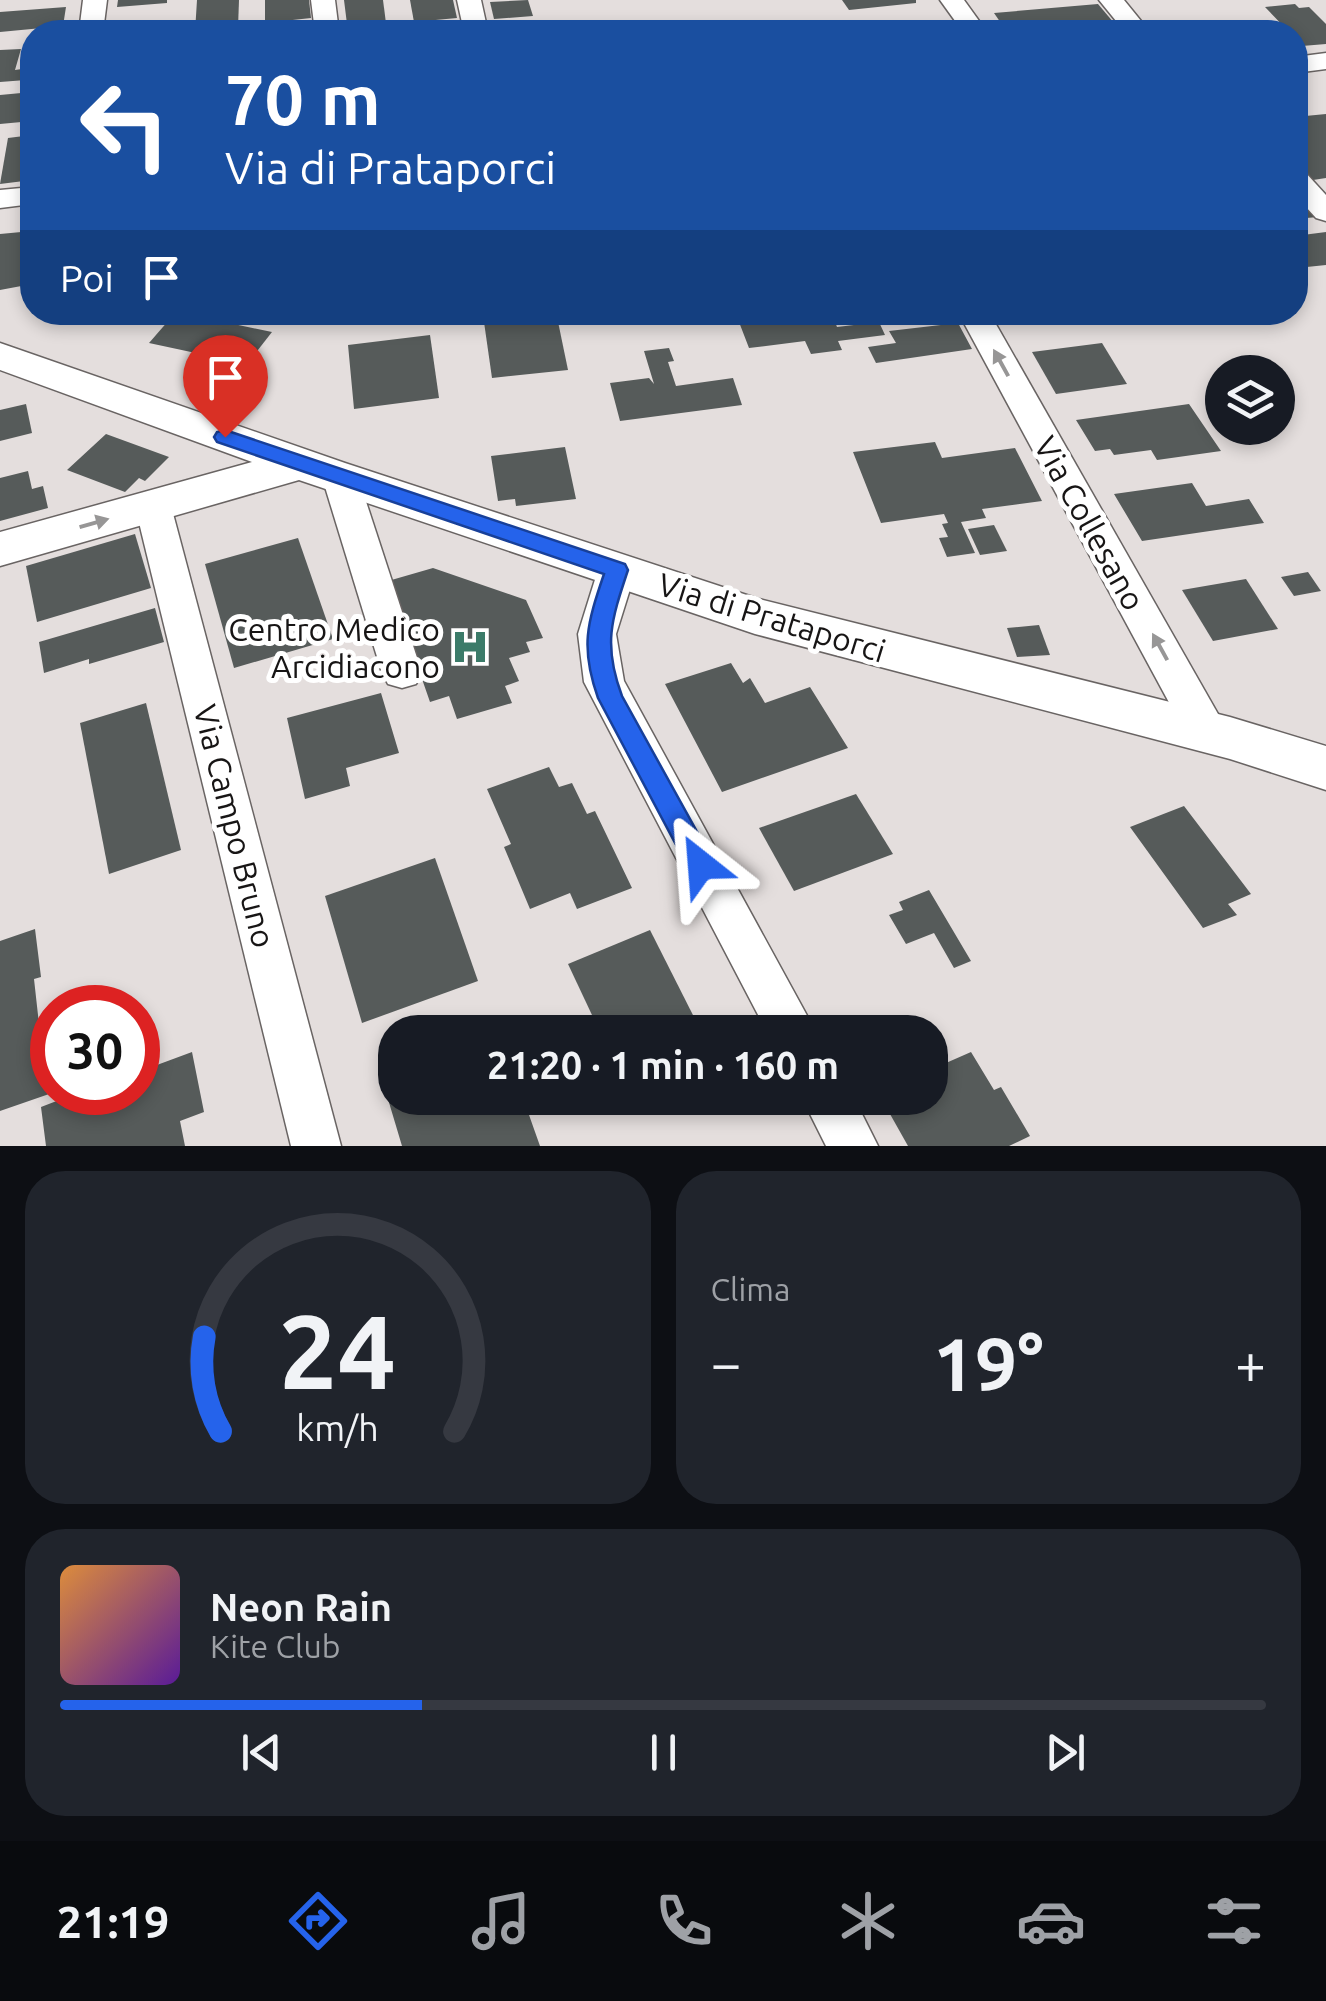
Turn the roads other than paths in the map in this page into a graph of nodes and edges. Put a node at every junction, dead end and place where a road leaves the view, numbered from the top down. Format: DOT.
graph roads {
  1 [pos="1111,0"];
  2 [pos="1128,20"];
  3 [pos="1308,192"];
  4 [pos="1326,212"];
  5 [pos="980,325"];
  6 [pos="0,356"];
  7 [pos="320,471"];
  8 [pos="154,506"];
  9 [pos="0,550"];
  10 [pos="617,570"];
  11 [pos="402,674"];
  12 [pos="1207,732"];
  13 [pos="1326,768"];
  14 [pos="783,1015"];
  15 [pos="837,1115"];
  16 [pos="316,1146"];
  17 [pos="853,1146"];
  1 -- 2 [label="street"];
  3 -- 4 [label="street"];
  12 -- 5 [label="street, Via Collesano, one-way"];
  6 -- 7 [label="street, Via di Prataporci"];
  7 -- 8 [label="street"];
  7 -- 10 [label="street, Via di Prataporci"];
  7 -- 11 [label="street"];
  9 -- 8 [label="street, one-way"];
  8 -- 16 [label="street, Via Campo Bruno"];
  10 -- 12 [label="street, Via di Prataporci"];
  10 -- 14 [label="street"];
  12 -- 13 [label="street, Via di Prataporci"];
  15 -- 17 [label="street"];
}
